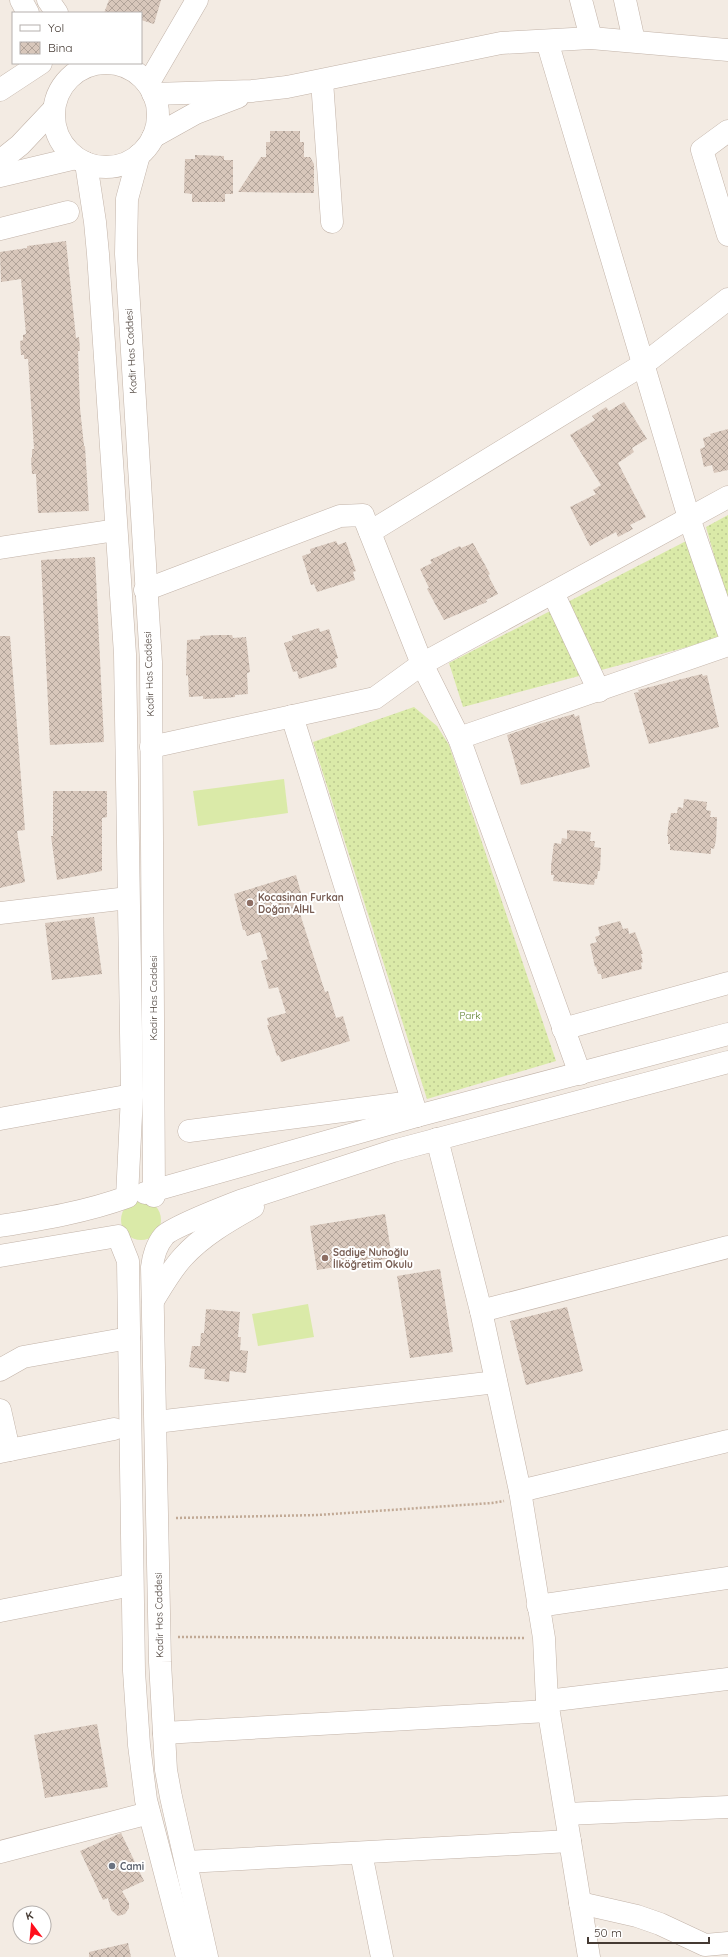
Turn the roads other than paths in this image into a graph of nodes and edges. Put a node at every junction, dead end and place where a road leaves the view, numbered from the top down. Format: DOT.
graph roads {
  1 [pos="21,0"];
  2 [pos="48,0"];
  3 [pos="198,0"];
  4 [pos="581,0"];
  5 [pos="625,0"];
  6 [pos="27,12"];
  7 [pos="56,12"];
  8 [pos="592,38"];
  9 [pos="547,41"];
  10 [pos="634,41"];
  11 [pos="728,50"];
  12 [pos="39,64"];
  13 [pos="49,64"];
  14 [pos="104,64"];
  15 [pos="112,64"];
  16 [pos="322,81"];
  17 [pos="150,89"];
  18 [pos="0,90"];
  19 [pos="252,91"];
  20 [pos="56,104"];
  21 [pos="728,131"];
  22 [pos="153,137"];
  23 [pos="140,155"];
  24 [pos="81,161"];
  25 [pos="0,162"];
  26 [pos="0,176"];
  27 [pos="68,212"];
  28 [pos="332,222"];
  29 [pos="0,229"];
  30 [pos="728,235"];
  31 [pos="728,299"];
  32 [pos="644,364"];
  33 [pos="728,497"];
  34 [pos="690,518"];
  35 [pos="116,530"];
  36 [pos="370,532"];
  37 [pos="0,548"];
  38 [pos="146,590"];
  39 [pos="553,593"];
  40 [pos="728,631"];
  41 [pos="728,645"];
  42 [pos="422,664"];
  43 [pos="599,691"];
  44 [pos="292,716"];
  45 [pos="460,738"];
  46 [pos="151,747"];
  47 [pos="128,898"];
  48 [pos="0,913"];
  49 [pos="728,983"];
  50 [pos="563,1029"];
  51 [pos="728,1034"];
  52 [pos="728,1062"];
  53 [pos="580,1074"];
  54 [pos="132,1095"];
  55 [pos="414,1109"];
  56 [pos="0,1119"];
  57 [pos="189,1131"];
  58 [pos="437,1139"];
  59 [pos="300,1182"];
  60 [pos="145,1194"];
  61 [pos="0,1226"];
  62 [pos="164,1235"];
  63 [pos="118,1236"];
  64 [pos="728,1247"];
  65 [pos="0,1256"];
  66 [pos="153,1300"];
  67 [pos="481,1311"];
  68 [pos="129,1338"];
  69 [pos="0,1370"];
  70 [pos="496,1382"];
  71 [pos="0,1410"];
  72 [pos="156,1422"];
  73 [pos="114,1429"];
  74 [pos="728,1441"];
  75 [pos="4,1451"];
  76 [pos="520,1491"];
  77 [pos="728,1578"];
  78 [pos="132,1585"];
  79 [pos="538,1606"];
  80 [pos="0,1611"];
  81 [pos="728,1679"];
  82 [pos="548,1706"];
  83 [pos="164,1733"];
  84 [pos="728,1807"];
  85 [pos="149,1813"];
  86 [pos="566,1814"];
  87 [pos="570,1841"];
  88 [pos="0,1852"];
  89 [pos="361,1853"];
  90 [pos="186,1862"];
  91 [pos="580,1903"];
  92 [pos="728,1943"];
  93 [pos="187,1957"];
  94 [pos="207,1957"];
  95 [pos="382,1957"];
  96 [pos="589,1957"];
  1 -- 6 [label="street"];
  2 -- 7 [label="street"];
  3 -- 17 [label="street"];
  4 -- 8 [label="street"];
  5 -- 10 [label="street"];
  8 -- 9 [label="street"];
  8 -- 10 [label="street"];
  9 -- 16 [label="street"];
  9 -- 32 [label="street"];
  10 -- 11 [label="street"];
  12 -- 18 [label="street"];
  13 -- 20 [label="street"];
  14 -- 20 [label="street"];
  15 -- 17 [label="street"];
  16 -- 19 [label="street"];
  16 -- 28 [label="street"];
  17 -- 19 [label="street"];
  17 -- 22 [label="street"];
  19 -- 22 [label="street"];
  20 -- 24 [label="street"];
  20 -- 25 [label="street"];
  21 -- 30 [label="street"];
  22 -- 23 [label="street"];
  23 -- 24 [label="street"];
  23 -- 38 [label="street, Kadir Has Caddesi"];
  24 -- 26 [label="street"];
  24 -- 35 [label="street"];
  27 -- 29 [label="street"];
  31 -- 32 [label="street"];
  32 -- 34 [label="street"];
  32 -- 36 [label="street"];
  33 -- 34 [label="street"];
  34 -- 39 [label="street"];
  34 -- 40 [label="street"];
  35 -- 37 [label="street"];
  35 -- 47 [label="street"];
  36 -- 38 [label="street"];
  36 -- 42 [label="street"];
  38 -- 46 [label="street, Kadir Has Caddesi"];
  39 -- 42 [label="street"];
  39 -- 43 [label="street"];
  41 -- 43 [label="street"];
  42 -- 44 [label="street"];
  42 -- 45 [label="street"];
  43 -- 45 [label="street"];
  44 -- 46 [label="street"];
  44 -- 55 [label="street"];
  45 -- 50 [label="street"];
  46 -- 60 [label="street, Kadir Has Caddesi"];
  47 -- 48 [label="street"];
  47 -- 54 [label="street"];
  49 -- 50 [label="street"];
  50 -- 53 [label="street"];
  51 -- 53 [label="street"];
  52 -- 58 [label="street"];
  53 -- 55 [label="street"];
  54 -- 56 [label="street"];
  54 -- 60 [label="street"];
  55 -- 57 [label="street"];
  55 -- 60 [label="street"];
  58 -- 59 [label="street"];
  58 -- 67 [label="street"];
  59 -- 62 [label="street"];
  59 -- 66 [label="street"];
  60 -- 61 [label="street"];
  60 -- 62 [label="street"];
  60 -- 63 [label="street"];
  62 -- 63 [label="street"];
  62 -- 66 [label="street, Kadir Has Caddesi"];
  63 -- 65 [label="street"];
  63 -- 68 [label="street"];
  64 -- 67 [label="street"];
  66 -- 72 [label="street, Kadir Has Caddesi"];
  67 -- 70 [label="street"];
  68 -- 69 [label="street"];
  68 -- 78 [label="street"];
  70 -- 72 [label="street"];
  70 -- 76 [label="street"];
  71 -- 75 [label="street"];
  72 -- 83 [label="street, Kadir Has Caddesi"];
  73 -- 75 [label="street"];
  74 -- 76 [label="street"];
  76 -- 79 [label="street"];
  77 -- 79 [label="street"];
  78 -- 80 [label="street"];
  78 -- 85 [label="street"];
  79 -- 82 [label="street"];
  81 -- 82 [label="street"];
  82 -- 83 [label="street"];
  82 -- 86 [label="street"];
  83 -- 90 [label="street, Kadir Has Caddesi"];
  84 -- 86 [label="street"];
  85 -- 88 [label="street"];
  85 -- 93 [label="street"];
  86 -- 87 [label="street"];
  87 -- 89 [label="street"];
  87 -- 91 [label="street"];
  89 -- 90 [label="street"];
  89 -- 95 [label="street"];
  90 -- 94 [label="street, Kadir Has Caddesi"];
  91 -- 92 [label="street"];
  91 -- 96 [label="street"];
}
